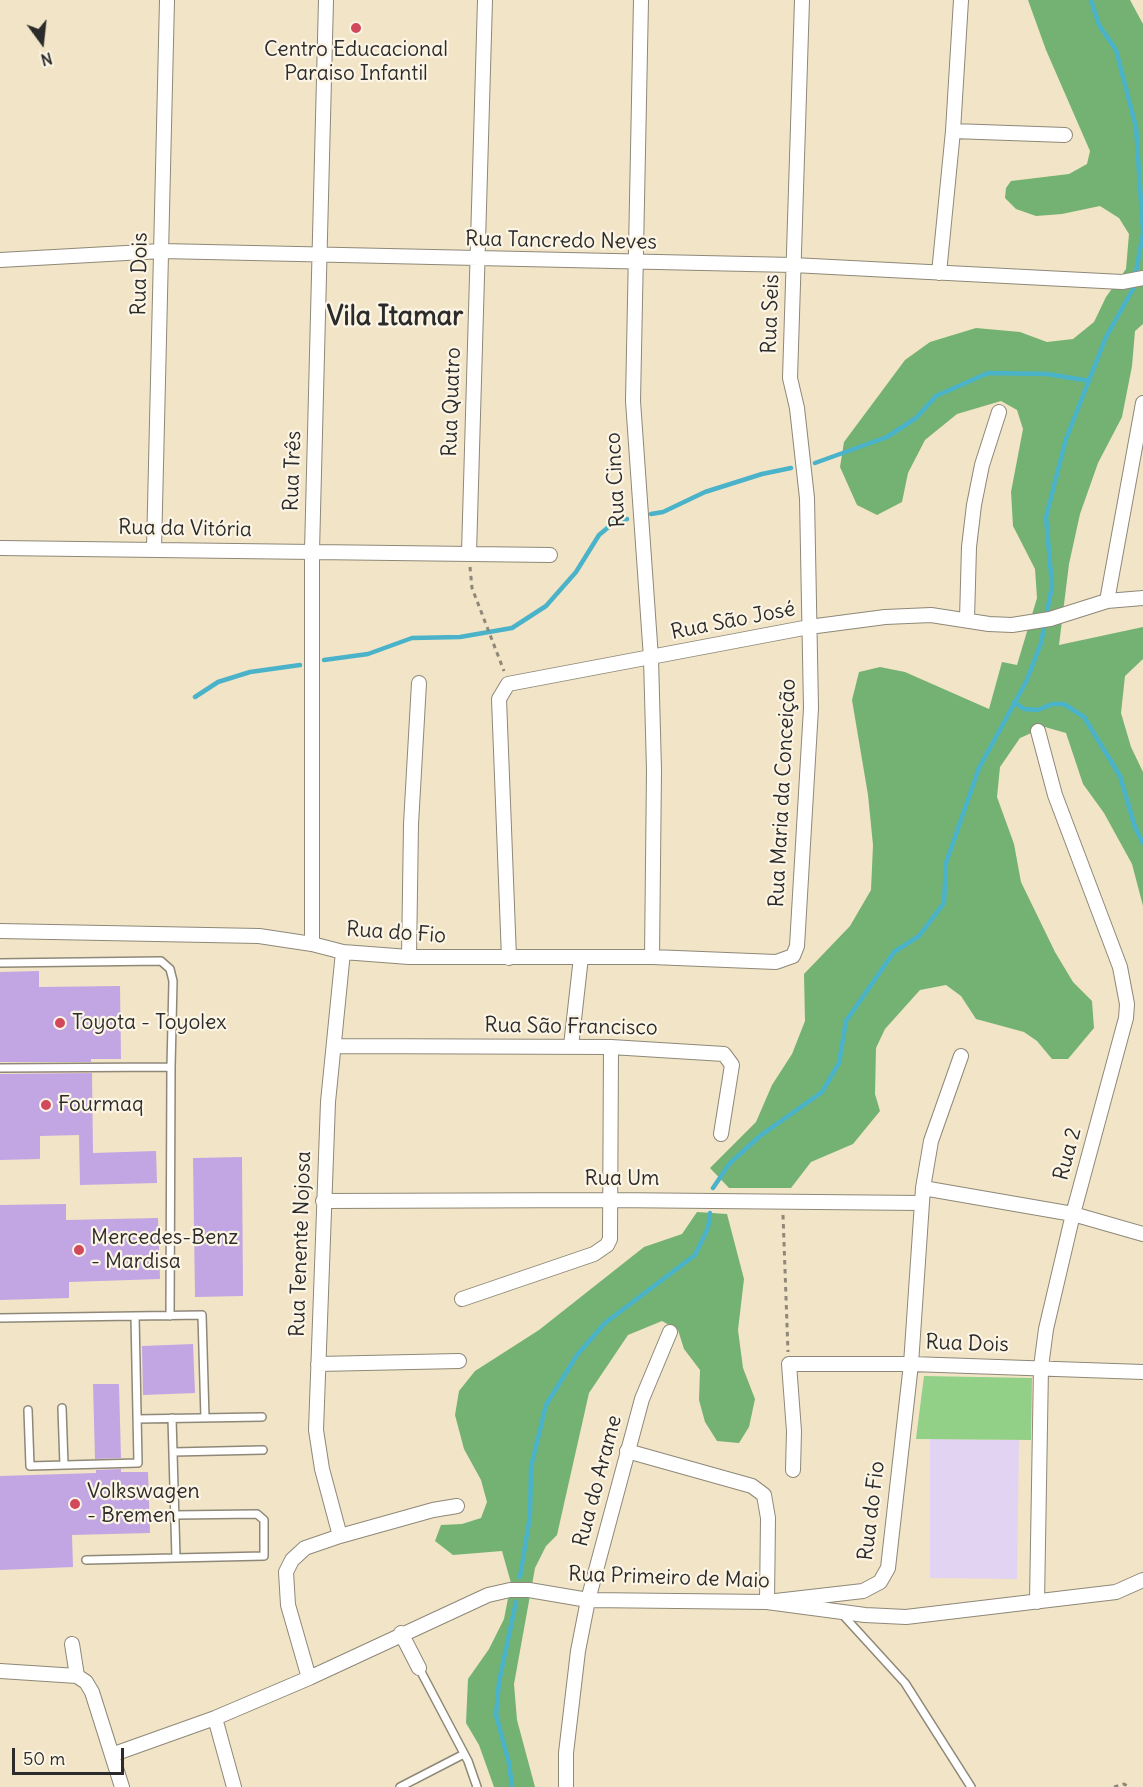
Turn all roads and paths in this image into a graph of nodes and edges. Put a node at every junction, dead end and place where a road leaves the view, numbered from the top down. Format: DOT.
graph roads {
  1 [pos="166,0"];
  2 [pos="326,0"];
  3 [pos="485,0"];
  4 [pos="641,0"];
  5 [pos="802,0"];
  6 [pos="961,0"];
  7 [pos="953,131"];
  8 [pos="1065,135"];
  9 [pos="162,251"];
  10 [pos="321,256"];
  11 [pos="0,260"];
  12 [pos="477,260"];
  13 [pos="634,263"];
  14 [pos="793,265"];
  15 [pos="939,273"];
  16 [pos="1143,278"];
  17 [pos="1143,403"];
  18 [pos="999,412"];
  19 [pos="1138,463"];
  20 [pos="0,548"];
  21 [pos="154,549"];
  22 [pos="312,551"];
  23 [pos="469,554"];
  24 [pos="550,555"];
  25 [pos="1143,598"];
  26 [pos="1107,601"];
  27 [pos="967,619"];
  28 [pos="809,627"];
  29 [pos="651,658"];
  30 [pos="419,683"];
  31 [pos="508,684"];
  32 [pos="1038,731"];
  33 [pos="0,932"];
  34 [pos="312,944"];
  35 [pos="343,952"];
  36 [pos="409,957"];
  37 [pos="581,957"];
  38 [pos="652,957"];
  39 [pos="509,958"];
  40 [pos="791,958"];
  41 [pos="0,963"];
  42 [pos="334,1046"];
  43 [pos="572,1046"];
  44 [pos="611,1047"];
  45 [pos="961,1056"];
  46 [pos="171,1067"];
  47 [pos="0,1068"];
  48 [pos="720,1134"];
  49 [pos="923,1188"];
  50 [pos="610,1200"];
  51 [pos="323,1201"];
  52 [pos="783,1201"];
  53 [pos="921,1203"];
  54 [pos="1073,1214"];
  55 [pos="1143,1234"];
  56 [pos="462,1299"];
  57 [pos="135,1316"];
  58 [pos="170,1316"];
  59 [pos="0,1318"];
  60 [pos="670,1332"];
  61 [pos="459,1361"];
  62 [pos="318,1364"];
  63 [pos="789,1364"];
  64 [pos="911,1364"];
  65 [pos="1041,1367"];
  66 [pos="1143,1372"];
  67 [pos="62,1408"];
  68 [pos="28,1410"];
  69 [pos="262,1417"];
  70 [pos="172,1418"];
  71 [pos="205,1418"];
  72 [pos="137,1419"];
  73 [pos="263,1450"];
  74 [pos="627,1451"];
  75 [pos="173,1452"];
  76 [pos="64,1465"];
  77 [pos="793,1470"];
  78 [pos="457,1506"];
  79 [pos="175,1515"];
  80 [pos="340,1536"];
  81 [pos="176,1558"];
  82 [pos="86,1560"];
  83 [pos="1143,1580"];
  84 [pos="588,1600"];
  85 [pos="767,1602"];
  86 [pos="1037,1602"];
  87 [pos="840,1612"];
  88 [pos="401,1633"];
  89 [pos="72,1644"];
  90 [pos="419,1668"];
  91 [pos="0,1671"];
  92 [pos="77,1676"];
  93 [pos="309,1678"];
  94 [pos="215,1718"];
  95 [pos="114,1754"];
  96 [pos="464,1754"];
  97 [pos="122,1787"];
  98 [pos="234,1787"];
  99 [pos="400,1787"];
  100 [pos="477,1787"];
  101 [pos="566,1787"];
  102 [pos="972,1787"];
  103 [pos="1114,1787"];
  104 [pos="1129,1787"];
  1 -- 9 [label="street, Rua Dois"];
  2 -- 10 [label="street, Rua Três"];
  3 -- 12 [label="street, Rua Quatro"];
  4 -- 13 [label="street, Rua Cinco"];
  5 -- 14 [label="street, Rua Seis"];
  6 -- 7 [label="street"];
  7 -- 8 [label="street"];
  7 -- 15 [label="street"];
  9 -- 10 [label="street, Rua Tancredo Neves"];
  9 -- 11 [label="street, Rua Tancredo Neves"];
  9 -- 21 [label="street, Rua Dois"];
  10 -- 12 [label="street, Rua Tancredo Neves"];
  10 -- 22 [label="street, Rua Três"];
  12 -- 13 [label="street, Rua Tancredo Neves"];
  12 -- 23 [label="street, Rua Quatro"];
  13 -- 14 [label="street, Rua Tancredo Neves"];
  13 -- 29 [label="street, Rua Cinco"];
  14 -- 15 [label="street, Rua Tancredo Neves"];
  14 -- 28 [label="street, Rua Seis"];
  15 -- 16 [label="street, Rua Tancredo Neves"];
  17 -- 19 [label="street"];
  18 -- 27 [label="street"];
  19 -- 26 [label="street"];
  20 -- 21 [label="street, Rua da Vitória"];
  21 -- 22 [label="street, Rua da Vitória"];
  22 -- 23 [label="street, Rua da Vitória"];
  22 -- 34 [label="street, Rua Três"];
  23 -- 24 [label="street, Rua da Vitória"];
  23 -- 31 [label="path"];
  25 -- 26 [label="street, Rua São José"];
  26 -- 27 [label="street, Rua São José"];
  27 -- 28 [label="street, Rua São José"];
  28 -- 29 [label="street, Rua São José"];
  28 -- 40 [label="street, Rua Maria da Conceição"];
  29 -- 31 [label="street, Rua São José"];
  29 -- 38 [label="street, Rua Cinco"];
  30 -- 36 [label="street"];
  31 -- 39 [label="street"];
  32 -- 54 [label="street, Rua 2"];
  33 -- 34 [label="street, Rua do Fio"];
  34 -- 35 [label="street, Rua do Fio"];
  35 -- 36 [label="street, Rua do Fio"];
  35 -- 42 [label="street, Rua Tenente Nojosa"];
  36 -- 39 [label="street, Rua do Fio"];
  37 -- 38 [label="street, Rua do Fio"];
  37 -- 39 [label="street, Rua do Fio"];
  37 -- 43 [label="street"];
  38 -- 40 [label="street, Rua do Fio"];
  41 -- 46 [label="lane"];
  42 -- 43 [label="street, Rua São Francisco"];
  42 -- 51 [label="street, Rua Tenente Nojosa"];
  43 -- 44 [label="street, Rua São Francisco"];
  44 -- 48 [label="street, Rua São Francisco"];
  44 -- 50 [label="street"];
  45 -- 49 [label="street"];
  46 -- 47 [label="lane"];
  46 -- 58 [label="lane"];
  49 -- 53 [label="street"];
  49 -- 54 [label="street"];
  50 -- 51 [label="street, Rua Um"];
  50 -- 52 [label="street, Rua Um"];
  50 -- 56 [label="street"];
  51 -- 62 [label="street, Rua Tenente Nojosa"];
  52 -- 53 [label="street, Rua Um"];
  52 -- 63 [label="path"];
  53 -- 64 [label="street"];
  54 -- 55 [label="street"];
  54 -- 65 [label="street, Rua 2"];
  57 -- 58 [label="lane"];
  57 -- 59 [label="lane"];
  57 -- 72 [label="lane"];
  58 -- 71 [label="lane"];
  60 -- 74 [label="street, Rua do Arame"];
  61 -- 62 [label="street"];
  62 -- 80 [label="street, Rua Tenente Nojosa"];
  63 -- 64 [label="street, Rua Dois"];
  63 -- 77 [label="street"];
  64 -- 65 [label="street, Rua Dois"];
  64 -- 85 [label="street, Rua do Fio"];
  65 -- 66 [label="street, Rua Dois"];
  65 -- 86 [label="street, Rua 2"];
  67 -- 76 [label="lane"];
  68 -- 76 [label="lane"];
  69 -- 71 [label="lane"];
  70 -- 71 [label="lane"];
  70 -- 72 [label="lane"];
  70 -- 75 [label="lane"];
  72 -- 76 [label="lane"];
  73 -- 75 [label="lane"];
  74 -- 84 [label="street, Rua do Arame"];
  74 -- 85 [label="street"];
  75 -- 79 [label="lane"];
  78 -- 80 [label="street"];
  79 -- 81 [label="lane"];
  79 -- 81 [label="lane"];
  80 -- 93 [label="street"];
  81 -- 82 [label="lane"];
  83 -- 86 [label="street, Rua Primeiro de Maio"];
  84 -- 85 [label="street, Rua Primeiro de Maio"];
  84 -- 88 [label="street, Rua Primeiro de Maio"];
  84 -- 101 [label="street, Rua do Arame"];
  85 -- 87 [label="street, Rua Primeiro de Maio"];
  86 -- 87 [label="street, Rua Primeiro de Maio"];
  87 -- 102 [label="lane"];
  88 -- 90 [label="street"];
  88 -- 93 [label="street, Rua Primeiro de Maio"];
  89 -- 92 [label="street"];
  90 -- 96 [label="lane"];
  91 -- 92 [label="street"];
  92 -- 95 [label="street"];
  93 -- 94 [label="street, Rua Primeiro de Maio"];
  94 -- 95 [label="street, Rua Primeiro de Maio"];
  94 -- 98 [label="street"];
  95 -- 97 [label="street"];
  96 -- 99 [label="lane"];
  96 -- 100 [label="lane"];
  103 -- 104 [label="path"];
}
